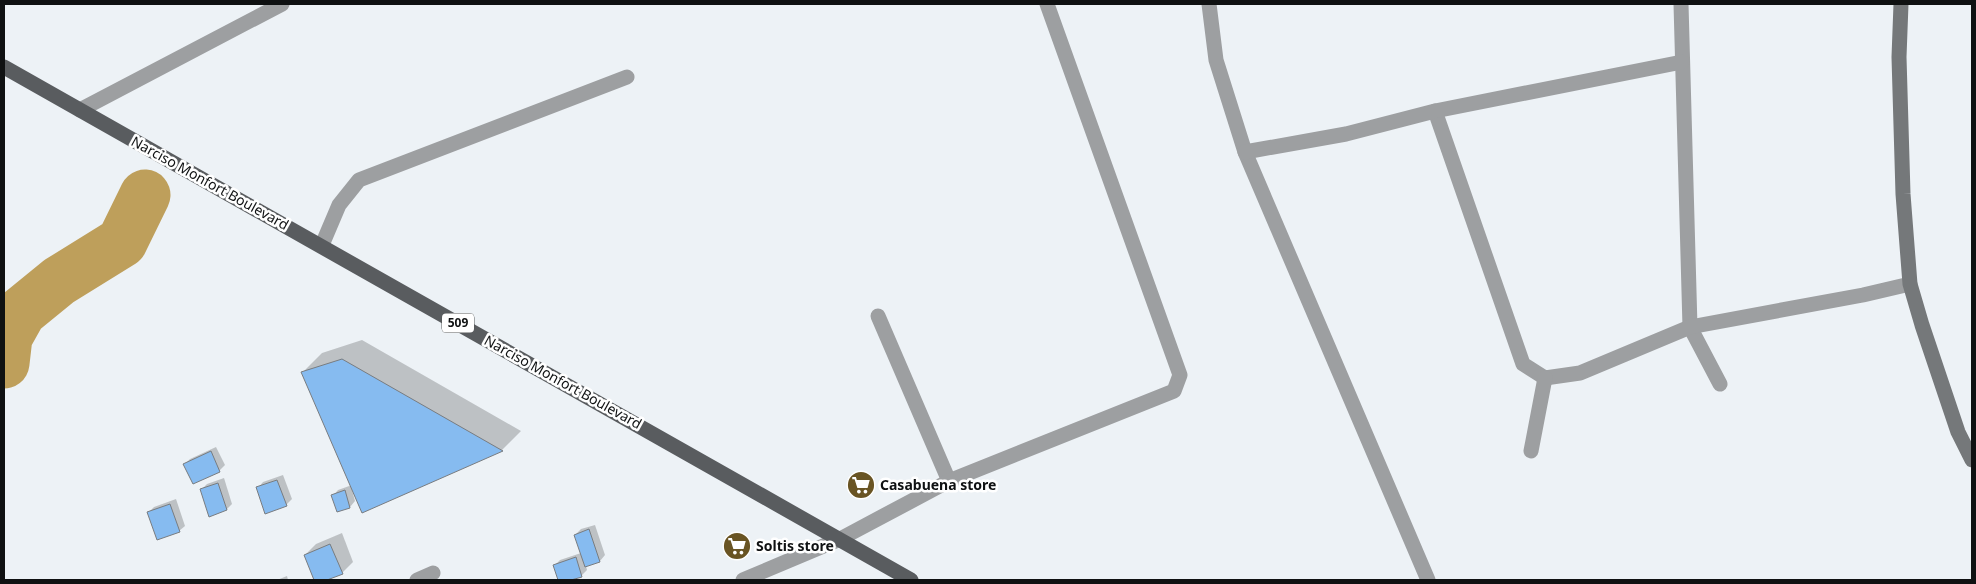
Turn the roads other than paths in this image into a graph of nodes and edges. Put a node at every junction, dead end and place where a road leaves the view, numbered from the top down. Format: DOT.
graph roads {
  1 [pos="282,4"];
  2 [pos="1047,4"];
  3 [pos="1209,4"];
  4 [pos="1682,4"];
  5 [pos="1901,4"];
  6 [pos="1682,62"];
  7 [pos="4,67"];
  8 [pos="628,77"];
  9 [pos="80,110"];
  10 [pos="1435,111"];
  11 [pos="1245,152"];
  12 [pos="322,245"];
  13 [pos="1910,284"];
  14 [pos="878,316"];
  15 [pos="1690,327"];
  16 [pos="1545,378"];
  17 [pos="1720,384"];
  18 [pos="1531,451"];
  19 [pos="1972,460"];
  20 [pos="950,481"];
  21 [pos="840,539"];
  22 [pos="433,573"];
  23 [pos="417,580"];
  24 [pos="743,580"];
  25 [pos="911,580"];
  26 [pos="1428,580"];
  1 -- 9 [label="street"];
  2 -- 20 [label="street"];
  3 -- 11 [label="street"];
  4 -- 6 [label="street"];
  5 -- 13 [label="street"];
  6 -- 10 [label="street"];
  6 -- 15 [label="street"];
  7 -- 9 [label="main road, Narciso Monfort Boulevard / 509"];
  8 -- 12 [label="street"];
  9 -- 12 [label="main road, Narciso Monfort Boulevard / 509"];
  10 -- 11 [label="street"];
  10 -- 16 [label="street"];
  11 -- 26 [label="street"];
  12 -- 21 [label="main road, Narciso Monfort Boulevard / 509"];
  13 -- 15 [label="street"];
  13 -- 19 [label="street"];
  14 -- 20 [label="street"];
  15 -- 16 [label="street"];
  15 -- 17 [label="street"];
  16 -- 18 [label="street"];
  20 -- 21 [label="street"];
  21 -- 24 [label="street"];
  21 -- 25 [label="main road, Narciso Monfort Boulevard / 509"];
  22 -- 23 [label="street"];
}
